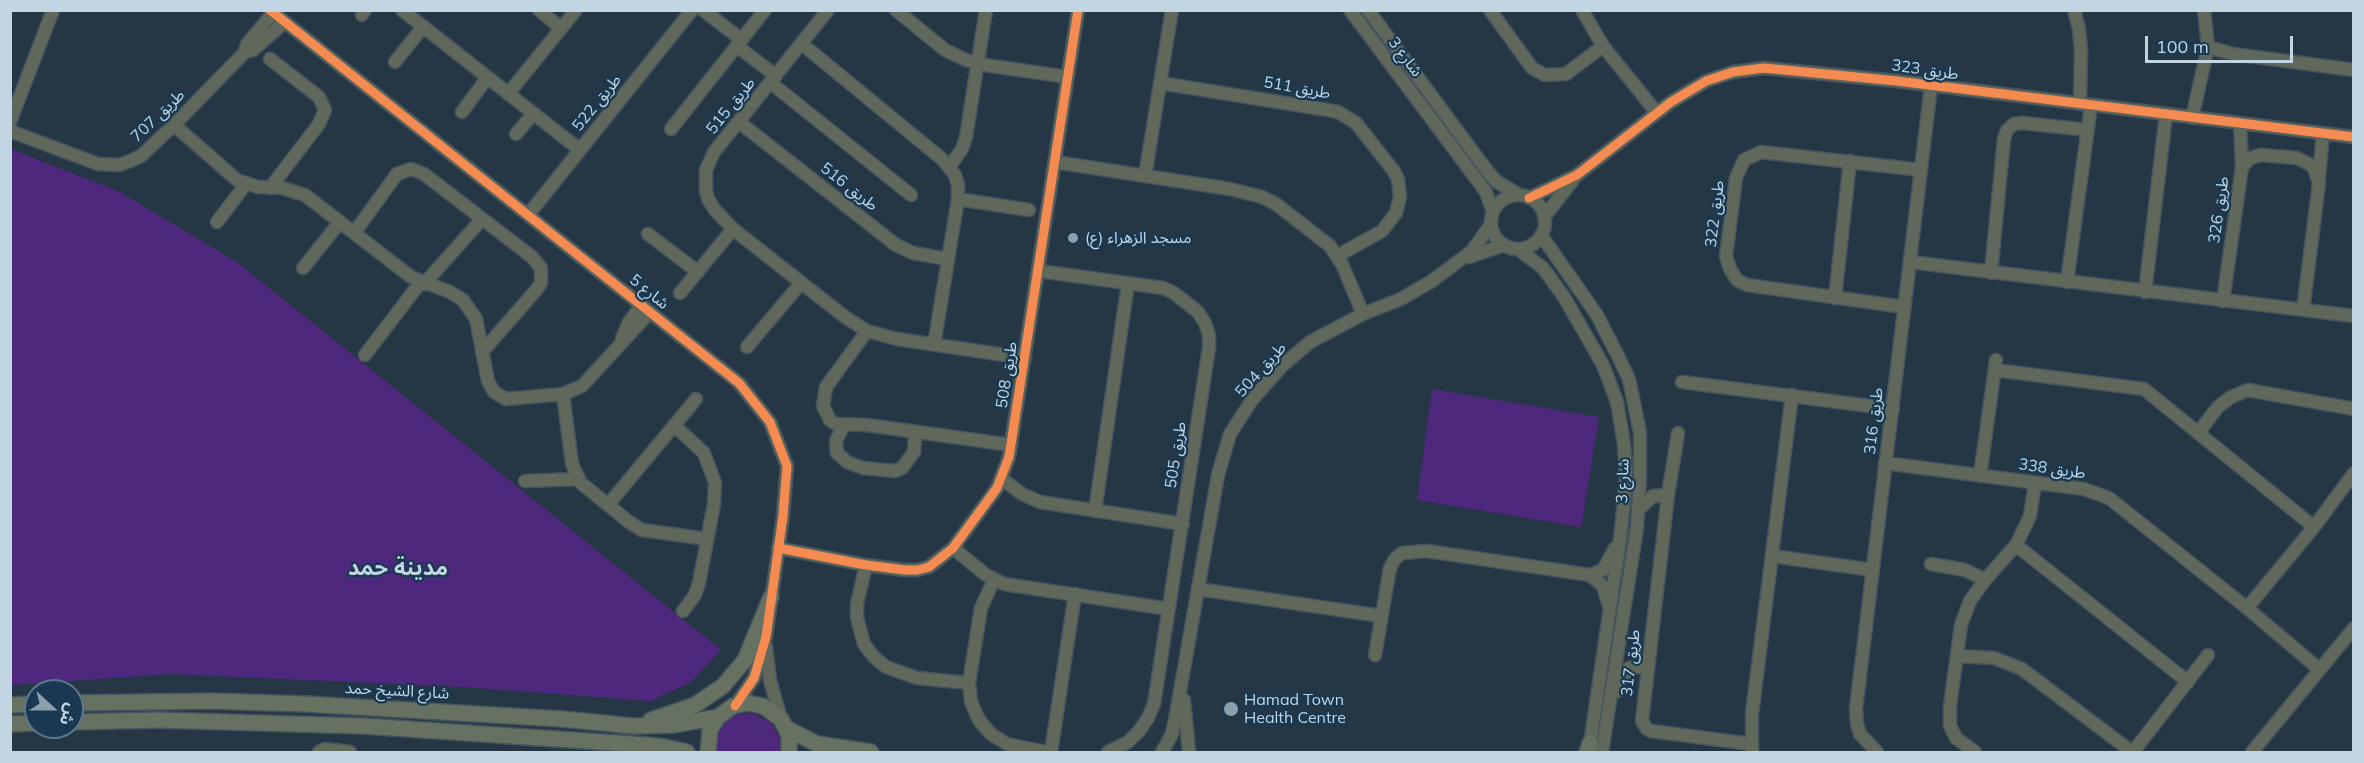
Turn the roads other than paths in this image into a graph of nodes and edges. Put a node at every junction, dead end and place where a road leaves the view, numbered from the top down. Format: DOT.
graph roads {
  1 [pos="53,10"];
  2 [pos="539,10"];
  3 [pos="576,10"];
  4 [pos="692,10"];
  5 [pos="704,10"];
  6 [pos="765,10"];
  7 [pos="828,10"];
  8 [pos="896,10"];
  9 [pos="986,10"];
  10 [pos="1078,10"];
  11 [pos="1172,10"];
  12 [pos="1350,10"];
  13 [pos="1368,10"];
  14 [pos="1490,10"];
  15 [pos="1582,10"];
  16 [pos="2074,10"];
  17 [pos="2204,10"];
  18 [pos="403,11"];
  19 [pos="279,15"];
  20 [pos="423,27"];
  21 [pos="561,28"];
  22 [pos="739,43"];
  23 [pos="802,44"];
  24 [pos="1603,46"];
  25 [pos="2208,47"];
  26 [pos="270,59"];
  27 [pos="394,62"];
  28 [pos="977,64"];
  29 [pos="2354,70"];
  30 [pos="1068,77"];
  31 [pos="487,78"];
  32 [pos="773,79"];
  33 [pos="1160,83"];
  34 [pos="1931,86"];
  35 [pos="508,94"];
  36 [pos="2085,104"];
  37 [pos="462,112"];
  38 [pos="1657,113"];
  39 [pos="533,114"];
  40 [pos="2166,115"];
  41 [pos="2192,118"];
  42 [pos="10,122"];
  43 [pos="740,122"];
  44 [pos="2240,123"];
  45 [pos="174,125"];
  46 [pos="671,129"];
  47 [pos="2088,130"];
  48 [pos="10,131"];
  49 [pos="2323,133"];
  50 [pos="516,134"];
  51 [pos="2354,137"];
  52 [pos="580,150"];
  53 [pos="1851,161"];
  54 [pos="1055,162"];
  55 [pos="950,166"];
  56 [pos="2242,167"];
  57 [pos="1921,171"];
  58 [pos="1578,175"];
  59 [pos="1145,176"];
  60 [pos="2319,177"];
  61 [pos="246,184"];
  62 [pos="270,188"];
  63 [pos="911,195"];
  64 [pos="1524,197"];
  65 [pos="958,199"];
  66 [pos="1029,210"];
  67 [pos="1493,212"];
  68 [pos="528,215"];
  69 [pos="1544,217"];
  70 [pos="482,219"];
  71 [pos="217,222"];
  72 [pos="340,222"];
  73 [pos="1491,224"];
  74 [pos="733,229"];
  75 [pos="354,233"];
  76 [pos="648,234"];
  77 [pos="1541,235"];
  78 [pos="1504,245"];
  79 [pos="1518,249"];
  80 [pos="1337,256"];
  81 [pos="948,259"];
  82 [pos="1462,260"];
  83 [pos="1910,262"];
  84 [pos="303,268"];
  85 [pos="1039,271"];
  86 [pos="698,272"];
  87 [pos="1991,273"];
  88 [pos="2067,282"];
  89 [pos="422,283"];
  90 [pos="801,283"];
  91 [pos="1128,283"];
  92 [pos="2145,292"];
  93 [pos="680,293"];
  94 [pos="1835,297"];
  95 [pos="2223,301"];
  96 [pos="1904,307"];
  97 [pos="646,309"];
  98 [pos="2302,310"];
  99 [pos="1363,314"];
  100 [pos="2354,316"];
  101 [pos="867,331"];
  102 [pos="934,345"];
  103 [pos="747,346"];
  104 [pos="482,352"];
  105 [pos="365,355"];
  106 [pos="1025,358"];
  107 [pos="1682,382"];
  108 [pos="563,394"];
  109 [pos="1792,395"];
  110 [pos="696,399"];
  111 [pos="1893,409"];
  112 [pos="2354,409"];
  113 [pos="844,424"];
  114 [pos="674,425"];
  115 [pos="915,433"];
  116 [pos="1678,433"];
  117 [pos="2198,433"];
  118 [pos="1011,445"];
  119 [pos="1886,463"];
  120 [pos="2354,473"];
  121 [pos="1980,476"];
  122 [pos="578,479"];
  123 [pos="1002,479"];
  124 [pos="1640,479"];
  125 [pos="525,481"];
  126 [pos="2035,483"];
  127 [pos="1668,495"];
  128 [pos="608,505"];
  129 [pos="1638,510"];
  130 [pos="1095,511"];
  131 [pos="1183,524"];
  132 [pos="2314,527"];
  133 [pos="1622,532"];
  134 [pos="707,539"];
  135 [pos="2016,545"];
  136 [pos="778,548"];
  137 [pos="953,548"];
  138 [pos="1772,556"];
  139 [pos="1931,564"];
  140 [pos="866,565"];
  141 [pos="1873,570"];
  142 [pos="1590,575"];
  143 [pos="994,580"];
  144 [pos="1985,580"];
  145 [pos="1198,589"];
  146 [pos="1076,594"];
  147 [pos="771,597"];
  148 [pos="2247,608"];
  149 [pos="1169,609"];
  150 [pos="1610,609"];
  151 [pos="683,611"];
  152 [pos="1381,616"];
  153 [pos="2354,628"];
  154 [pos="766,637"];
  155 [pos="2208,655"];
  156 [pos="1375,656"];
  157 [pos="1957,656"];
  158 [pos="1647,666"];
  159 [pos="2319,669"];
  160 [pos="2188,682"];
  161 [pos="969,683"];
  162 [pos="1183,684"];
  163 [pos="84,703"];
  164 [pos="735,706"];
  165 [pos="718,717"];
  166 [pos="84,722"];
  167 [pos="783,723"];
  168 [pos="633,726"];
  169 [pos="1751,748"];
  170 [pos="1594,751"];
  171 [pos="319,753"];
  172 [pos="350,753"];
  173 [pos="687,753"];
  174 [pos="708,753"];
  175 [pos="789,753"];
  176 [pos="871,753"];
  177 [pos="1048,753"];
  178 [pos="1108,753"];
  179 [pos="1162,753"];
  180 [pos="1189,753"];
  181 [pos="1877,753"];
  182 [pos="1975,753"];
  183 [pos="2133,753"];
  184 [pos="2252,753"];
  1 -- 42 [label="street"];
  2 -- 21 [label="street"];
  3 -- 21 [label="street"];
  4 -- 52 [label="street, طريق 522"];
  5 -- 22 [label="street"];
  6 -- 22 [label="street"];
  7 -- 23 [label="street, طريق 515"];
  8 -- 28 [label="street"];
  9 -- 28 [label="street"];
  10 -- 30 [label="street, طريق 508"];
  11 -- 33 [label="street"];
  12 -- 67 [label="street, شارع 3"];
  13 -- 64 [label="street, شارع 3"];
  14 -- 24 [label="street"];
  15 -- 24 [label="street"];
  16 -- 36 [label="street"];
  17 -- 25 [label="street"];
  18 -- 20 [label="street"];
  19 -- 45 [label="street, طريق 707"];
  19 -- 68 [label="street, شارع 5"];
  20 -- 27 [label="street"];
  20 -- 31 [label="street"];
  21 -- 35 [label="street"];
  22 -- 32 [label="street"];
  22 -- 46 [label="street"];
  23 -- 32 [label="street, طريق 515"];
  23 -- 55 [label="street"];
  24 -- 38 [label="street"];
  25 -- 29 [label="street"];
  25 -- 41 [label="street"];
  26 -- 62 [label="street"];
  28 -- 30 [label="street"];
  28 -- 55 [label="street"];
  30 -- 54 [label="street, طريق 508"];
  31 -- 35 [label="street"];
  31 -- 37 [label="street"];
  32 -- 43 [label="street, طريق 515"];
  32 -- 63 [label="street"];
  33 -- 59 [label="street"];
  33 -- 80 [label="street, طريق 511"];
  34 -- 36 [label="street, طريق 323"];
  34 -- 38 [label="street, طريق 323"];
  34 -- 57 [label="street, طريق 316"];
  35 -- 39 [label="street"];
  36 -- 40 [label="street, طريق 323"];
  36 -- 47 [label="street"];
  38 -- 58 [label="street, طريق 323"];
  39 -- 50 [label="street"];
  39 -- 52 [label="street"];
  40 -- 41 [label="street, طريق 323"];
  40 -- 92 [label="street"];
  41 -- 44 [label="street, طريق 323"];
  43 -- 74 [label="street, طريق 515"];
  43 -- 81 [label="street, طريق 516"];
  44 -- 49 [label="street, طريق 323"];
  44 -- 56 [label="street"];
  45 -- 48 [label="street, طريق 707"];
  45 -- 61 [label="street"];
  47 -- 87 [label="street"];
  47 -- 88 [label="street"];
  49 -- 51 [label="street, طريق 323"];
  49 -- 60 [label="street"];
  52 -- 68 [label="street, طريق 522"];
  53 -- 57 [label="street, طريق 322"];
  53 -- 94 [label="street"];
  53 -- 94 [label="street, طريق 322"];
  54 -- 59 [label="street"];
  54 -- 85 [label="street, طريق 508"];
  55 -- 65 [label="street"];
  56 -- 60 [label="street, طريق 326"];
  56 -- 95 [label="street, طريق 326"];
  57 -- 83 [label="street, طريق 316"];
  58 -- 64 [label="street, طريق 323"];
  58 -- 69 [label="street, طريق 323"];
  59 -- 80 [label="street"];
  60 -- 98 [label="street"];
  61 -- 62 [label="street"];
  61 -- 71 [label="street"];
  62 -- 72 [label="street"];
  64 -- 67 [label="street"];
  64 -- 69 [label="street"];
  65 -- 66 [label="street"];
  65 -- 81 [label="street"];
  67 -- 73 [label="street"];
  68 -- 97 [label="street, شارع 5"];
  69 -- 77 [label="street"];
  70 -- 75 [label="street"];
  70 -- 89 [label="street"];
  70 -- 104 [label="street"];
  72 -- 75 [label="street"];
  72 -- 84 [label="street"];
  73 -- 78 [label="street"];
  73 -- 82 [label="street, طريق 504"];
  74 -- 86 [label="street"];
  74 -- 90 [label="street, طريق 515"];
  75 -- 89 [label="street"];
  76 -- 86 [label="street"];
  77 -- 79 [label="street"];
  77 -- 124 [label="street, شارع 3"];
  78 -- 79 [label="street"];
  78 -- 82 [label="street, طريق 504"];
  79 -- 133 [label="street, شارع 3"];
  80 -- 99 [label="street"];
  81 -- 102 [label="street"];
  82 -- 99 [label="street, طريق 504"];
  83 -- 87 [label="street"];
  83 -- 96 [label="street, طريق 316"];
  85 -- 91 [label="street, طريق 505"];
  85 -- 106 [label="street, طريق 508"];
  86 -- 93 [label="street"];
  87 -- 88 [label="street"];
  88 -- 92 [label="street"];
  89 -- 104 [label="street"];
  89 -- 105 [label="street"];
  90 -- 101 [label="street, طريق 515"];
  90 -- 103 [label="street"];
  91 -- 130 [label="street"];
  91 -- 131 [label="street, طريق 505"];
  92 -- 95 [label="street"];
  94 -- 96 [label="street, طريق 322"];
  95 -- 98 [label="street"];
  96 -- 111 [label="street, طريق 316"];
  97 -- 108 [label="street"];
  97 -- 136 [label="street, شارع 5"];
  98 -- 100 [label="street"];
  99 -- 145 [label="street, طريق 504"];
  101 -- 102 [label="street, طريق 515"];
  101 -- 113 [label="street"];
  102 -- 106 [label="street, طريق 515"];
  104 -- 108 [label="street"];
  106 -- 118 [label="street, طريق 508"];
  107 -- 109 [label="street"];
  108 -- 122 [label="street"];
  109 -- 111 [label="street"];
  109 -- 138 [label="street, طريق 317"];
  110 -- 114 [label="street"];
  111 -- 119 [label="street, طريق 316"];
  112 -- 117 [label="street"];
  113 -- 115 [label="street"];
  113 -- 115 [label="street"];
  114 -- 128 [label="street"];
  114 -- 134 [label="street"];
  115 -- 118 [label="street"];
  116 -- 127 [label="street, طريق 317"];
  117 -- 121 [label="street"];
  117 -- 132 [label="street"];
  118 -- 123 [label="street, طريق 508"];
  119 -- 121 [label="street, طريق 338"];
  119 -- 141 [label="street, طريق 316"];
  120 -- 132 [label="street"];
  121 -- 126 [label="street, طريق 338"];
  122 -- 125 [label="street"];
  122 -- 128 [label="street"];
  123 -- 130 [label="street"];
  123 -- 137 [label="street, طريق 508"];
  124 -- 127 [label="street"];
  124 -- 129 [label="street, شارع 3"];
  126 -- 135 [label="street"];
  126 -- 148 [label="street, طريق 338"];
  127 -- 129 [label="street"];
  127 -- 158 [label="street, طريق 317"];
  128 -- 134 [label="street"];
  129 -- 170 [label="street, شارع 3"];
  130 -- 131 [label="street"];
  131 -- 149 [label="street, طريق 505"];
  132 -- 148 [label="street"];
  133 -- 142 [label="street"];
  133 -- 150 [label="street, شارع 3"];
  134 -- 151 [label="street"];
  135 -- 144 [label="street"];
  135 -- 160 [label="street"];
  136 -- 140 [label="street, طريق 508"];
  136 -- 147 [label="street, شارع 5"];
  137 -- 140 [label="street, طريق 508"];
  137 -- 143 [label="street"];
  138 -- 141 [label="street"];
  138 -- 169 [label="street, طريق 317"];
  139 -- 144 [label="street"];
  140 -- 161 [label="street"];
  141 -- 181 [label="street, طريق 316"];
  142 -- 150 [label="street"];
  142 -- 152 [label="street"];
  143 -- 146 [label="street"];
  143 -- 161 [label="street"];
  144 -- 157 [label="street"];
  145 -- 152 [label="street"];
  145 -- 162 [label="street, طريق 504"];
  146 -- 149 [label="street"];
  146 -- 177 [label="street"];
  147 -- 154 [label="street, شارع 5"];
  147 -- 168 [label="main road"];
  148 -- 159 [label="street, طريق 338"];
  149 -- 178 [label="street, طريق 505"];
  150 -- 170 [label="street, شارع 3"];
  152 -- 156 [label="street"];
  153 -- 159 [label="street"];
  154 -- 164 [label="street, شارع 5"];
  154 -- 167 [label="street, شارع 5"];
  155 -- 160 [label="street"];
  157 -- 182 [label="street"];
  157 -- 183 [label="street"];
  158 -- 169 [label="street, طريق 317"];
  158 -- 170 [label="street"];
  159 -- 184 [label="street"];
  160 -- 183 [label="street"];
  161 -- 177 [label="street"];
  162 -- 179 [label="street, طريق 504"];
  162 -- 180 [label="street, طريق 504"];
  163 -- 168 [label="main road, شارع الشيخ حمد"];
  164 -- 165 [label="main road"];
  164 -- 167 [label="main road"];
  165 -- 168 [label="main road, شارع الشيخ حمد"];
  165 -- 174 [label="main road"];
  166 -- 173 [label="main road"];
  167 -- 175 [label="main road"];
  167 -- 176 [label="main road"];
  171 -- 172 [label="street"];
}
